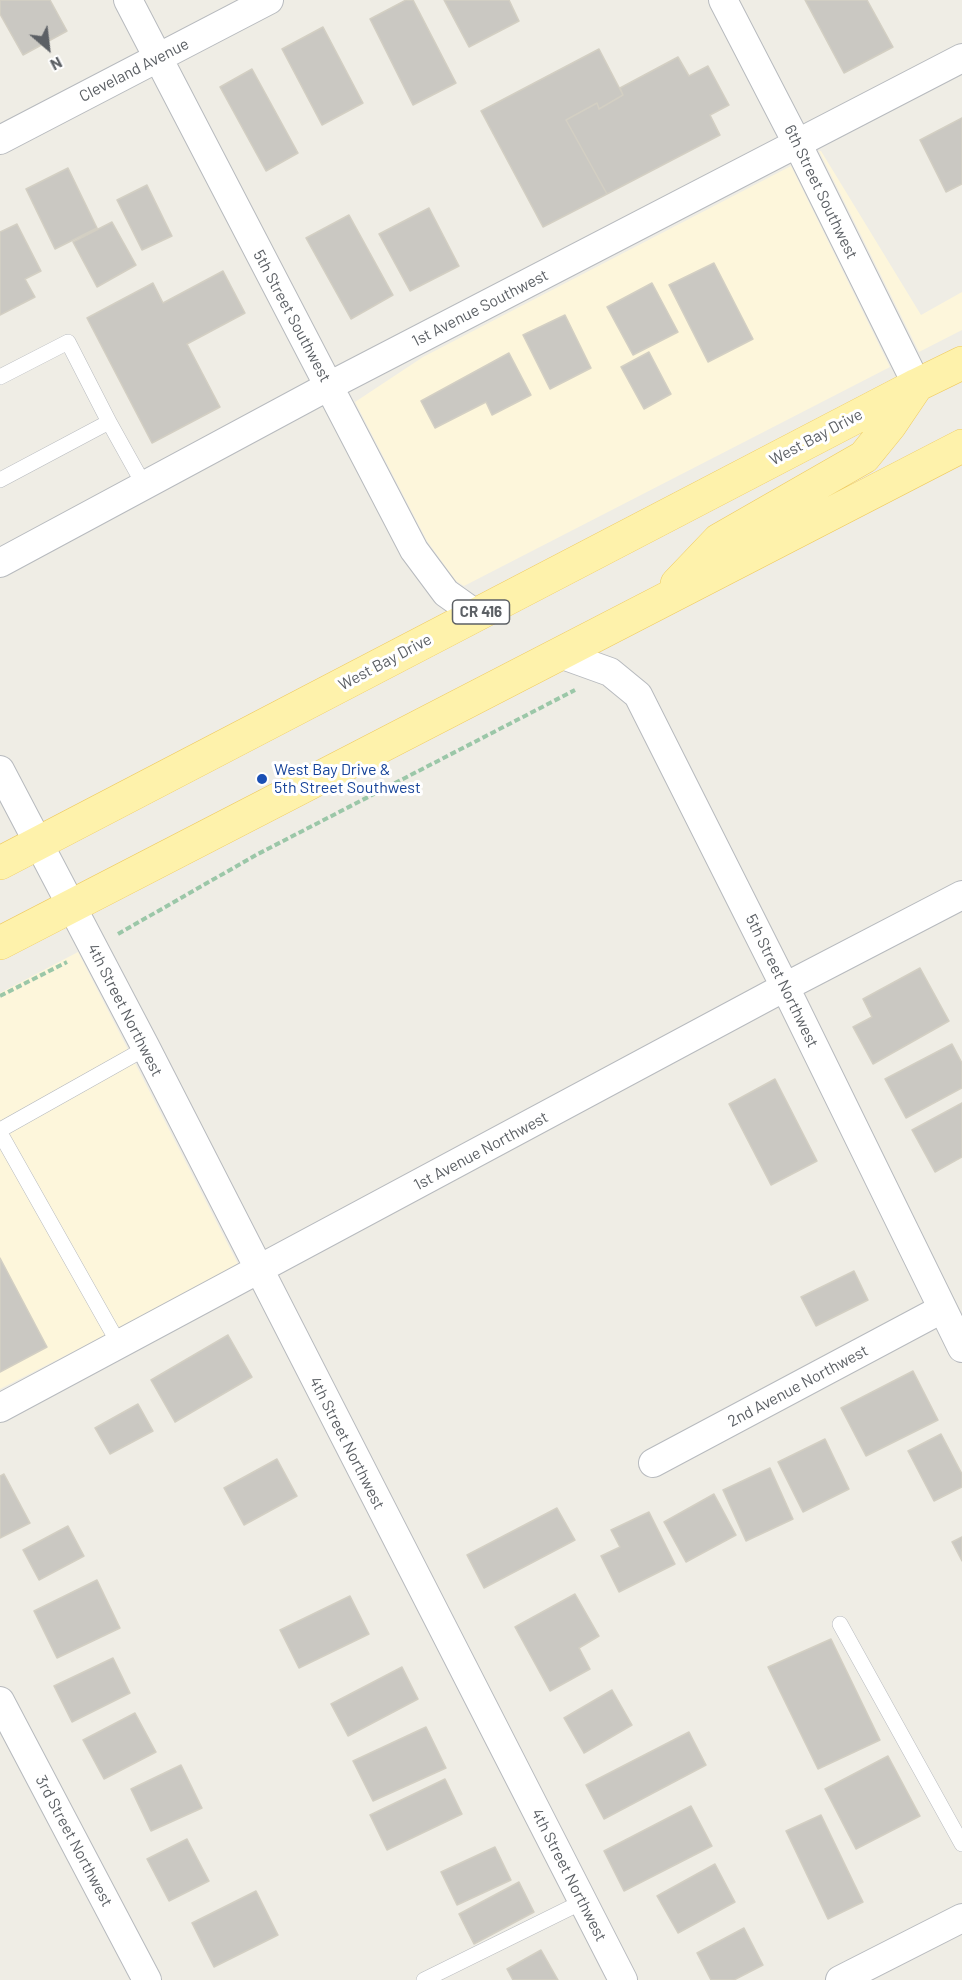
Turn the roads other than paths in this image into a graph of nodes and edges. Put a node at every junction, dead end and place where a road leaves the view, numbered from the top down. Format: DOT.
graph roads {
  1 [pos="128,0"];
  2 [pos="269,0"];
  3 [pos="723,0"];
  4 [pos="157,58"];
  5 [pos="962,58"];
  6 [pos="0,140"];
  7 [pos="798,143"];
  8 [pos="962,363"];
  9 [pos="0,376"];
  10 [pos="917,385"];
  11 [pos="329,386"];
  12 [pos="109,422"];
  13 [pos="960,451"];
  14 [pos="0,480"];
  15 [pos="144,485"];
  16 [pos="0,563"];
  17 [pos="659,603"];
  18 [pos="477,615"];
  19 [pos="560,654"];
  20 [pos="0,770"];
  21 [pos="38,844"];
  22 [pos="0,863"];
  23 [pos="962,895"];
  24 [pos="71,906"];
  25 [pos="0,943"];
  26 [pos="785,987"];
  27 [pos="146,1048"];
  28 [pos="0,1132"];
  29 [pos="259,1270"];
  30 [pos="942,1309"];
  31 [pos="119,1344"];
  32 [pos="962,1348"];
  33 [pos="0,1408"];
  34 [pos="653,1463"];
  35 [pos="840,1624"];
  36 [pos="0,1701"];
  37 [pos="962,1844"];
  38 [pos="582,1902"];
  39 [pos="962,1918"];
  40 [pos="147,1980"];
  41 [pos="424,1980"];
  42 [pos="623,1980"];
  43 [pos="840,1980"];
  1 -- 4 [label="street, 5th Street Southwest"];
  2 -- 4 [label="street, Cleveland Avenue"];
  3 -- 7 [label="street, 6th Street Southwest"];
  4 -- 6 [label="street, Cleveland Avenue"];
  4 -- 11 [label="street, 5th Street Southwest"];
  5 -- 7 [label="street, 1st Avenue Southwest"];
  7 -- 10 [label="street, 6th Street Southwest"];
  7 -- 11 [label="street, 1st Avenue Southwest"];
  8 -- 10 [label="main road, West Bay Drive / CR 416"];
  9 -- 12 [label="lane"];
  10 -- 17 [label="main road"];
  10 -- 18 [label="main road, West Bay Drive / CR 416"];
  11 -- 15 [label="street, 1st Avenue Southwest"];
  11 -- 18 [label="street, 5th Street Southwest"];
  12 -- 14 [label="lane"];
  12 -- 15 [label="lane"];
  13 -- 17 [label="main road"];
  15 -- 16 [label="street, 1st Avenue Southwest"];
  17 -- 19 [label="main road"];
  18 -- 21 [label="main road, West Bay Drive / CR 416"];
  19 -- 24 [label="main road"];
  19 -- 26 [label="street, 5th Street Northwest"];
  20 -- 21 [label="street, 4th Street Northwest"];
  21 -- 22 [label="main road, West Bay Drive / CR 416"];
  21 -- 24 [label="street, 4th Street Northwest"];
  23 -- 26 [label="street, 1st Avenue Northwest"];
  24 -- 25 [label="main road"];
  24 -- 27 [label="street, 4th Street Northwest"];
  26 -- 29 [label="street, 1st Avenue Northwest"];
  26 -- 30 [label="street, 5th Street Northwest"];
  27 -- 28 [label="lane"];
  27 -- 29 [label="street, 4th Street Northwest"];
  28 -- 31 [label="lane"];
  29 -- 31 [label="street, 1st Avenue Northwest"];
  29 -- 38 [label="street, 4th Street Northwest"];
  30 -- 32 [label="street, 5th Street Northwest"];
  30 -- 34 [label="street, 2nd Avenue Northwest"];
  31 -- 33 [label="street, 1st Avenue Northwest"];
  35 -- 37 [label="lane"];
  36 -- 40 [label="street, 3rd Street Northwest"];
  38 -- 41 [label="lane"];
  38 -- 42 [label="street, 4th Street Northwest"];
  39 -- 43 [label="street"];
}
